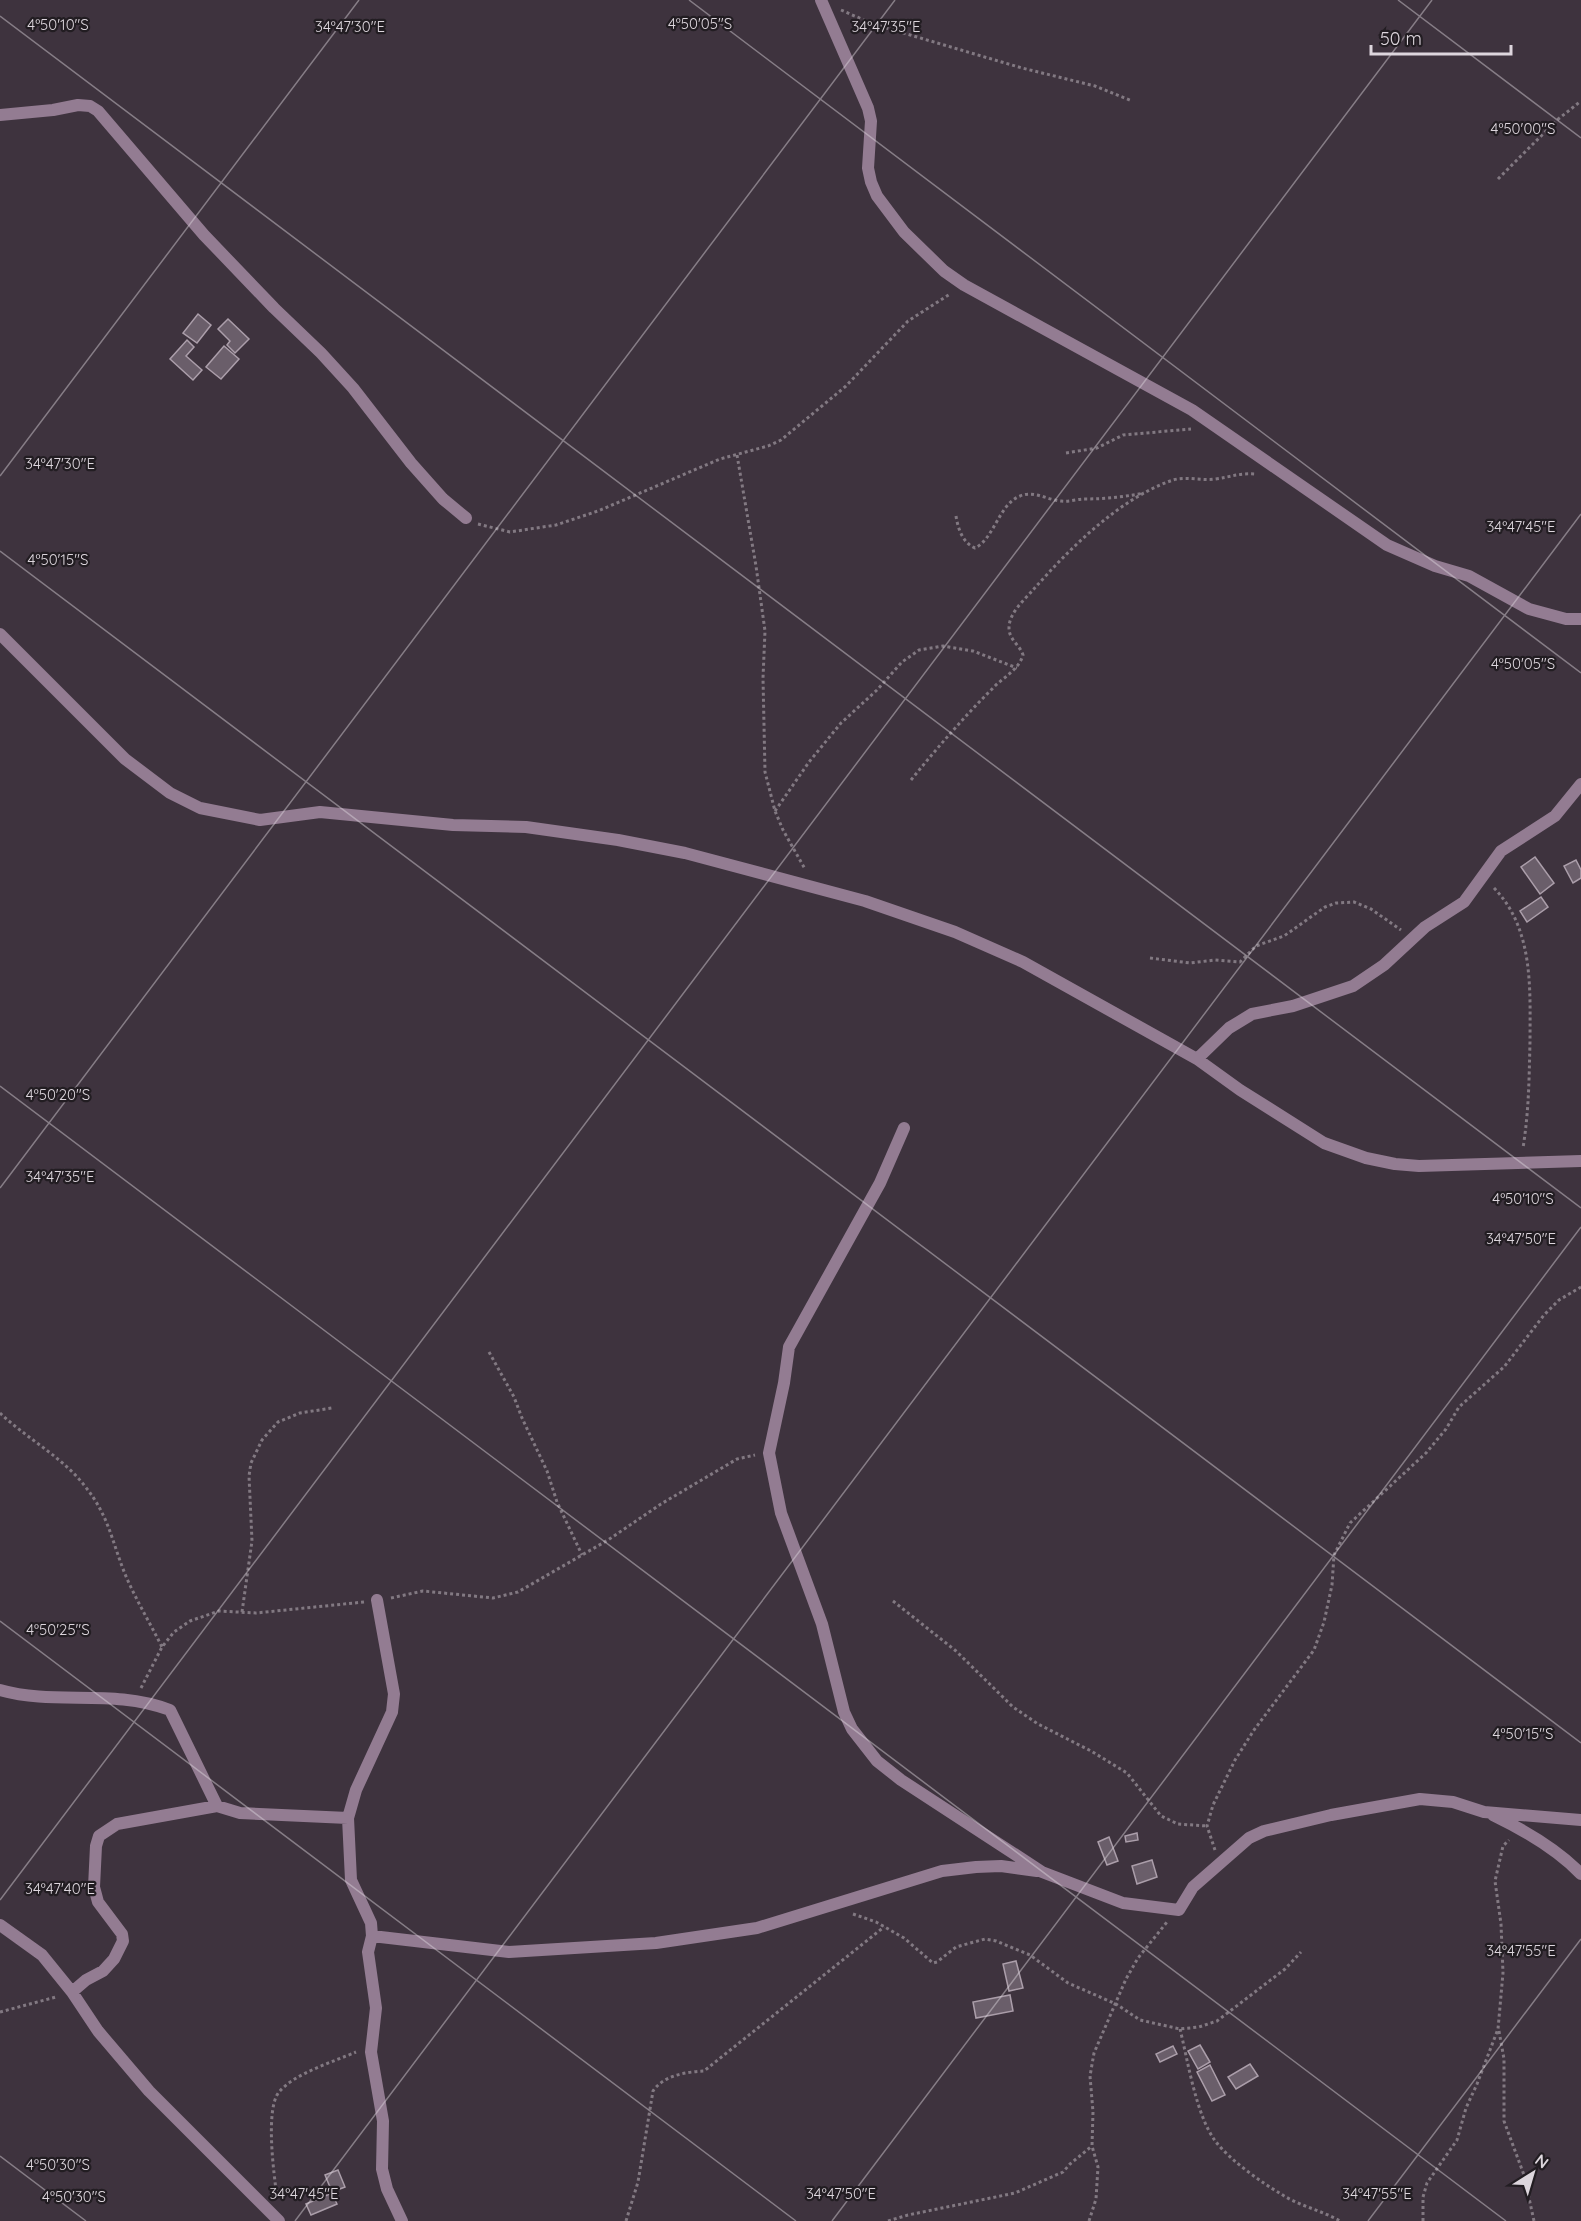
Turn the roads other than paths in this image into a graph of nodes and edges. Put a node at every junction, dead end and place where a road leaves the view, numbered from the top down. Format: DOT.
graph roads {
  1 [pos="822,4"];
  2 [pos="0,115"];
  3 [pos="465,518"];
  4 [pos="1581,620"];
  5 [pos="0,634"];
  6 [pos="1581,784"];
  7 [pos="1197,1059"];
  8 [pos="904,1128"];
  9 [pos="1581,1161"];
  10 [pos="377,1600"];
  11 [pos="0,1690"];
  12 [pos="217,1806"];
  13 [pos="1484,1812"];
  14 [pos="348,1818"];
  15 [pos="1581,1820"];
  16 [pos="1042,1872"];
  17 [pos="1581,1874"];
  18 [pos="0,1925"];
  19 [pos="372,1936"];
  20 [pos="72,1992"];
  21 [pos="279,2221"];
  22 [pos="402,2221"];
  1 -- 4 [label="street"];
  2 -- 3 [label="street"];
  5 -- 7 [label="street"];
  6 -- 7 [label="street"];
  7 -- 9 [label="street"];
  8 -- 16 [label="street"];
  10 -- 14 [label="street"];
  11 -- 12 [label="street"];
  12 -- 14 [label="street"];
  12 -- 20 [label="street"];
  13 -- 15 [label="street"];
  13 -- 16 [label="street"];
  13 -- 17 [label="street"];
  14 -- 19 [label="street"];
  16 -- 19 [label="street"];
  18 -- 20 [label="street"];
  19 -- 22 [label="street"];
  20 -- 21 [label="street"];
}
